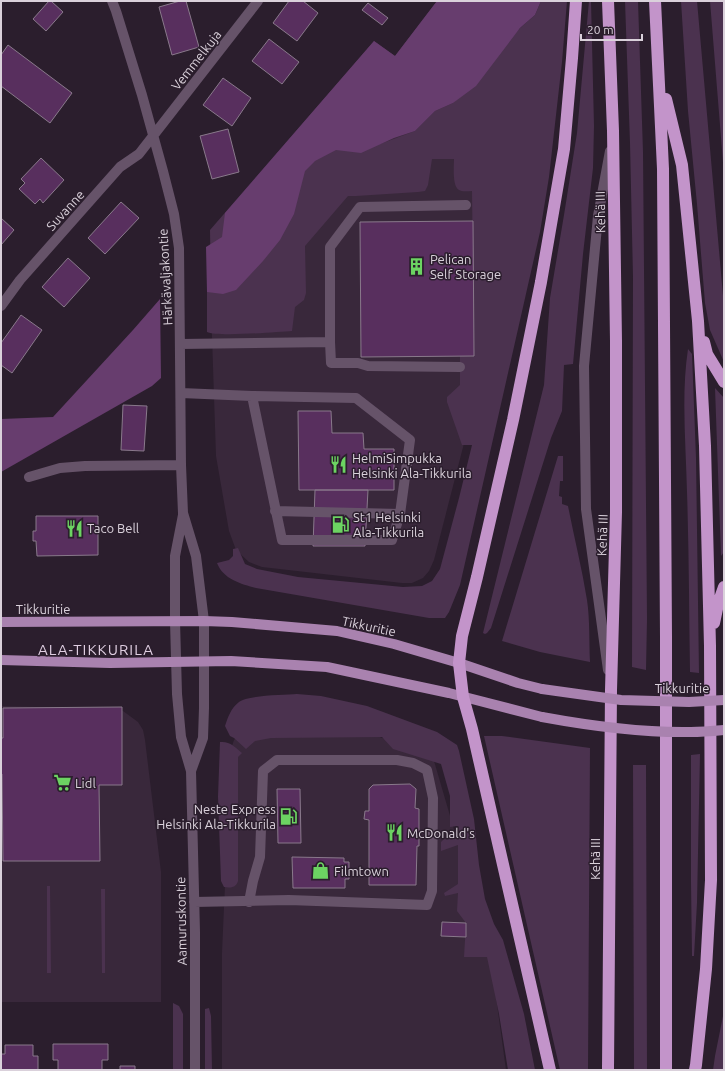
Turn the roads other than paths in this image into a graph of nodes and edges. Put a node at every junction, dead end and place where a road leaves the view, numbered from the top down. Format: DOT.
graph roads {
  1 [pos="112,1"];
  2 [pos="258,1"];
  3 [pos="576,1"];
  4 [pos="608,1"];
  5 [pos="656,1"];
  6 [pos="660,72"];
  7 [pos="613,131"];
  8 [pos="153,135"];
  9 [pos="466,205"];
  10 [pos="1,306"];
  11 [pos="698,321"];
  12 [pos="330,342"];
  13 [pos="180,344"];
  14 [pos="460,367"];
  15 [pos="724,382"];
  16 [pos="181,394"];
  17 [pos="252,396"];
  18 [pos="181,465"];
  19 [pos="29,477"];
  20 [pos="275,512"];
  21 [pos="183,513"];
  22 [pos="400,514"];
  23 [pos="724,587"];
  24 [pos="175,621"];
  25 [pos="204,621"];
  26 [pos="1,622"];
  27 [pos="710,646"];
  28 [pos="1,660"];
  29 [pos="204,661"];
  30 [pos="176,662"];
  31 [pos="459,663"];
  32 [pos="611,690"];
  33 [pos="463,697"];
  34 [pos="724,700"];
  35 [pos="724,730"];
  36 [pos="191,771"];
  37 [pos="194,902"];
  38 [pos="249,902"];
  39 [pos="195,1070"];
  40 [pos="550,1070"];
  41 [pos="608,1070"];
  42 [pos="666,1070"];
  43 [pos="695,1070"];
  1 -- 8 [label="street, Härkävaljakontie"];
  2 -- 8 [label="street, Vemmelkuja"];
  3 -- 31 [label="highway"];
  4 -- 7 [label="highway, Kehä III"];
  5 -- 6 [label="highway"];
  6 -- 11 [label="highway"];
  6 -- 42 [label="highway"];
  7 -- 32 [label="highway, Kehä III"];
  7 -- 32 [label="street"];
  8 -- 10 [label="street, Suvanne"];
  8 -- 13 [label="street, Härkävaljakontie"];
  9 -- 12 [label="street"];
  11 -- 15 [label="highway"];
  11 -- 27 [label="highway"];
  12 -- 13 [label="street"];
  12 -- 14 [label="street"];
  13 -- 16 [label="street, Härkävaljakontie"];
  16 -- 17 [label="street"];
  16 -- 18 [label="street, Härkävaljakontie"];
  17 -- 20 [label="street"];
  17 -- 22 [label="street"];
  18 -- 19 [label="street"];
  18 -- 21 [label="street, Härkävaljakontie"];
  20 -- 22 [label="street"];
  20 -- 22 [label="street"];
  21 -- 24 [label="street, Härkävaljakontie"];
  21 -- 25 [label="street, Härkävaljakontie"];
  23 -- 27 [label="highway"];
  24 -- 25 [label="main road, Tikkuritie"];
  24 -- 26 [label="main road, Tikkuritie"];
  24 -- 30 [label="street, Aamuruskontie"];
  25 -- 29 [label="street, Aamuruskontie"];
  25 -- 31 [label="main road, Tikkuritie"];
  27 -- 43 [label="highway"];
  28 -- 30 [label="main road"];
  29 -- 30 [label="main road"];
  29 -- 33 [label="main road"];
  29 -- 36 [label="street, Aamuruskontie"];
  30 -- 36 [label="street, Aamuruskontie"];
  31 -- 33 [label="highway"];
  31 -- 34 [label="main road, Tikkuritie, bridge"];
  32 -- 41 [label="highway, Kehä III"];
  33 -- 35 [label="main road, bridge"];
  33 -- 40 [label="highway"];
  36 -- 37 [label="street, Aamuruskontie"];
  37 -- 38 [label="street"];
  37 -- 39 [label="street, Aamuruskontie"];
  38 -- 38 [label="street"];
}
